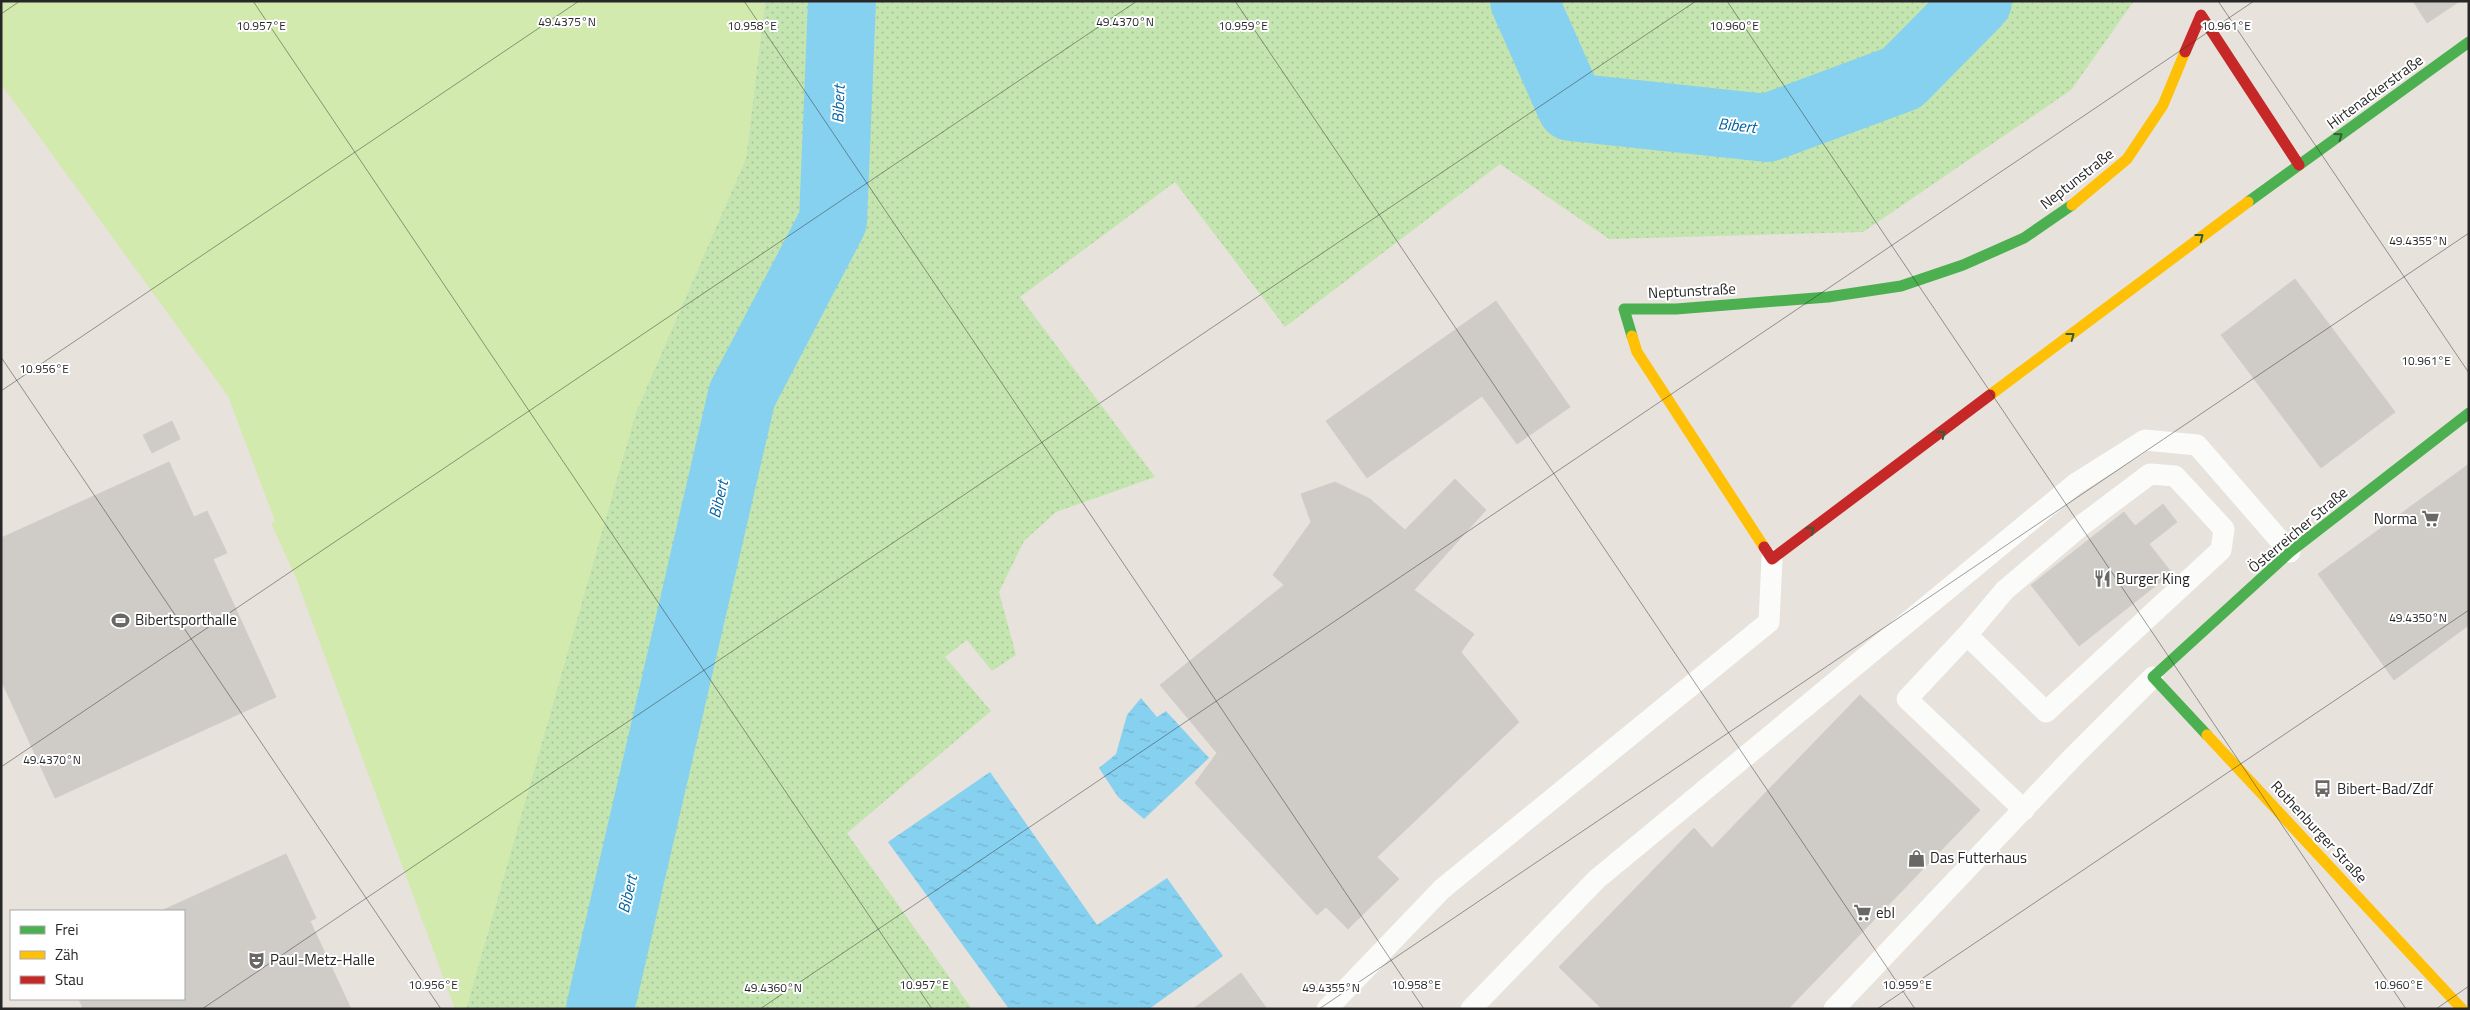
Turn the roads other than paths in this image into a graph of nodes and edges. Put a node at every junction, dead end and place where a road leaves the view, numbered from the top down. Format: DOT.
graph roads {
  1 [pos="2469,42"];
  2 [pos="2299,165"];
  3 [pos="2469,413"];
  4 [pos="2290,552"];
  5 [pos="1772,559"];
  6 [pos="1967,635"];
  7 [pos="2153,677"];
  8 [pos="2024,810"];
  9 [pos="1327,1009"];
  10 [pos="1471,1009"];
  11 [pos="1834,1009"];
  12 [pos="2462,1009"];
  2 -- 1 [label="street, Hirtenackerstraße, one-way"];
  5 -- 2 [label="street, one-way"];
  2 -- 5 [label="street, Neptunstraße"];
  3 -- 4 [label="street, Österreicher Straße"];
  4 -- 7 [label="street, Österreicher Straße"];
  4 -- 10 [label="lane"];
  5 -- 9 [label="lane"];
  6 -- 6 [label="lane"];
  6 -- 8 [label="lane"];
  7 -- 8 [label="lane"];
  7 -- 12 [label="street, Rothenburger Straße"];
  8 -- 11 [label="lane"];
}
